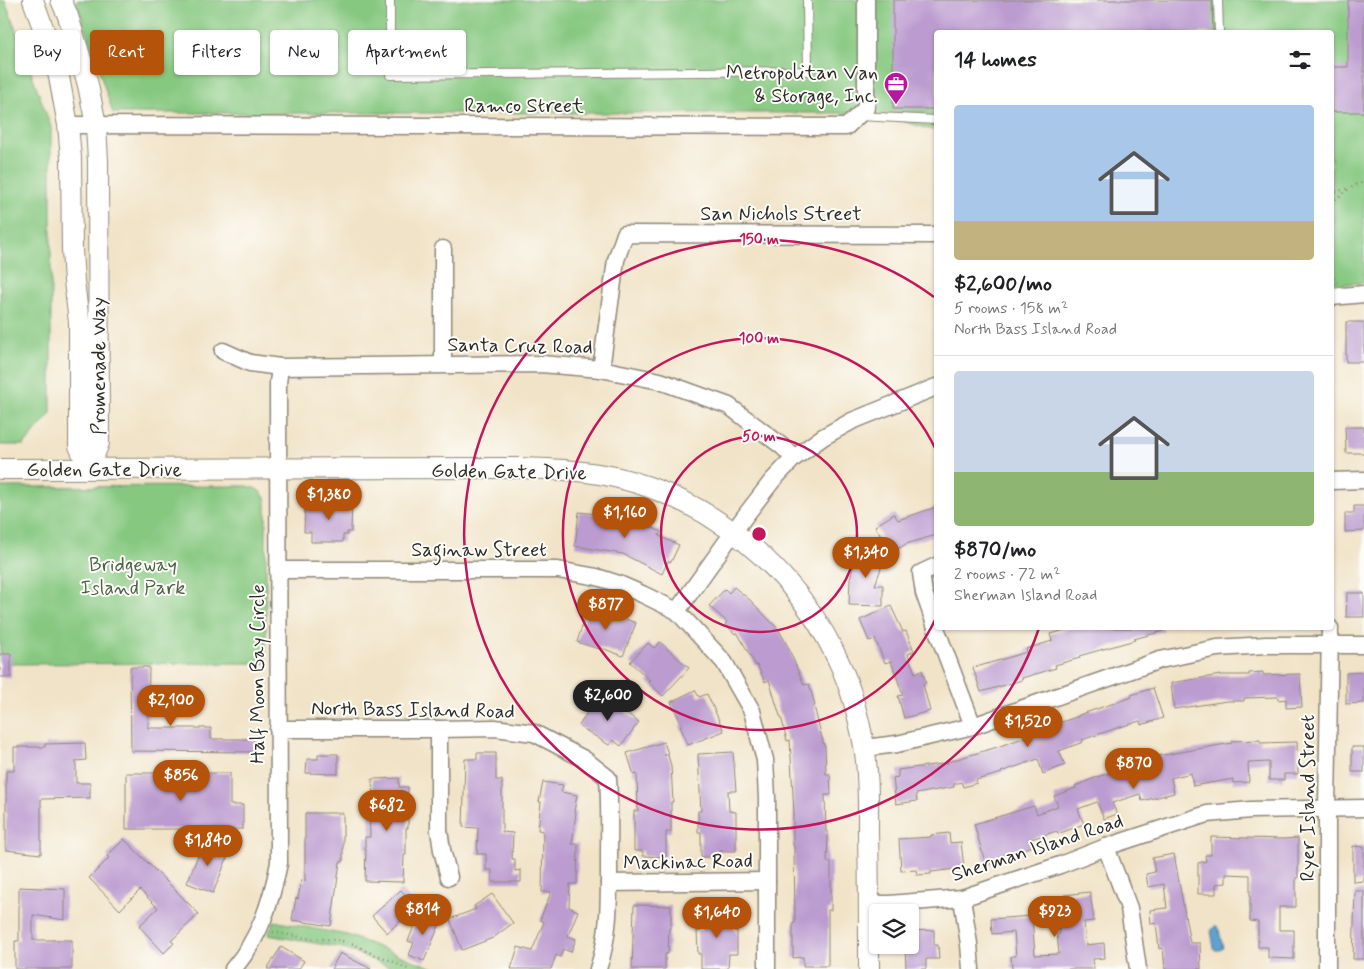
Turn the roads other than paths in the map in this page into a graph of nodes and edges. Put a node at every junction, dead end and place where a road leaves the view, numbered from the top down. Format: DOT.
graph roads {
  1 [pos="32,0"];
  2 [pos="61,0"];
  3 [pos="390,0"];
  4 [pos="807,0"];
  5 [pos="866,0"];
  6 [pos="1218,0"];
  7 [pos="1219,30"];
  8 [pos="857,116"];
  9 [pos="934,120"];
  10 [pos="68,125"];
  11 [pos="96,125"];
  12 [pos="934,235"];
  13 [pos="443,249"];
  14 [pos="1364,294"];
  15 [pos="1334,297"];
  16 [pos="223,351"];
  17 [pos="443,364"];
  18 [pos="280,367"];
  19 [pos="601,369"];
  20 [pos="934,388"];
  21 [pos="794,458"];
  22 [pos="89,468"];
  23 [pos="278,468"];
  24 [pos="0,469"];
  25 [pos="1364,480"];
  26 [pos="1334,481"];
  27 [pos="733,532"];
  28 [pos="934,567"];
  29 [pos="278,570"];
  30 [pos="677,611"];
  31 [pos="934,622"];
  32 [pos="937,630"];
  33 [pos="1330,630"];
  34 [pos="1330,645"];
  35 [pos="1364,645"];
  36 [pos="973,726"];
  37 [pos="278,729"];
  38 [pos="439,729"];
  39 [pos="865,748"];
  40 [pos="1327,808"];
  41 [pos="1364,808"];
  42 [pos="1106,847"];
  43 [pos="449,876"];
  44 [pos="767,881"];
  45 [pos="609,884"];
  46 [pos="962,898"];
  47 [pos="869,904"];
  48 [pos="889,904"];
  49 [pos="869,954"];
  50 [pos="233,969"];
  51 [pos="598,969"];
  52 [pos="767,969"];
  53 [pos="869,969"];
  54 [pos="970,969"];
  55 [pos="1138,969"];
  56 [pos="1327,969"];
  1 -- 10 [label="street, Promenade Way"];
  2 -- 11 [label="street, Promenade Way"];
  3 -- 4 [label="lane"];
  5 -- 8 [label="street"];
  6 -- 7 [label="lane"];
  8 -- 9 [label="lane"];
  8 -- 11 [label="street, Ramco Street"];
  10 -- 11 [label="street, Ramco Street"];
  10 -- 22 [label="street, Promenade Way"];
  11 -- 22 [label="street, Promenade Way"];
  12 -- 19 [label="street, San Nichols Street"];
  13 -- 17 [label="street"];
  14 -- 15 [label="street"];
  16 -- 18 [label="street, Santa Cruz Road"];
  17 -- 18 [label="street, Santa Cruz Road"];
  17 -- 19 [label="street, Santa Cruz Road"];
  18 -- 23 [label="street, Half Moon Bay Circle"];
  19 -- 21 [label="street, Santa Cruz Road"];
  20 -- 21 [label="street"];
  21 -- 27 [label="street"];
  22 -- 23 [label="street, Golden Gate Drive"];
  22 -- 24 [label="street, Golden Gate Drive"];
  23 -- 27 [label="street, Golden Gate Drive"];
  23 -- 29 [label="street, Half Moon Bay Circle"];
  25 -- 26 [label="street"];
  27 -- 30 [label="street"];
  27 -- 39 [label="street, Golden Gate Drive"];
  28 -- 31 [label="street"];
  29 -- 30 [label="street, Saginaw Street"];
  29 -- 37 [label="street, Half Moon Bay Circle"];
  30 -- 44 [label="street, Saginaw Street"];
  32 -- 36 [label="street"];
  33 -- 34 [label="street, Ryer Island Street"];
  34 -- 35 [label="street"];
  34 -- 36 [label="street"];
  34 -- 40 [label="street, Ryer Island Street"];
  36 -- 39 [label="street"];
  37 -- 38 [label="street, North Bass Island Road"];
  37 -- 50 [label="street, Half Moon Bay Circle"];
  38 -- 43 [label="street"];
  38 -- 45 [label="street, North Bass Island Road"];
  39 -- 47 [label="street, Golden Gate Drive"];
  40 -- 41 [label="street, Sherman Island Road"];
  40 -- 42 [label="street, Sherman Island Road"];
  40 -- 56 [label="street, Ryer Island Street"];
  42 -- 46 [label="street, Sherman Island Road"];
  42 -- 55 [label="street"];
  44 -- 45 [label="street, Mackinac Road"];
  44 -- 52 [label="street, Saginaw Street"];
  45 -- 51 [label="street"];
  46 -- 48 [label="street, Sherman Island Road"];
  46 -- 54 [label="street"];
  49 -- 53 [label="street, Golden Gate Drive"];
}
